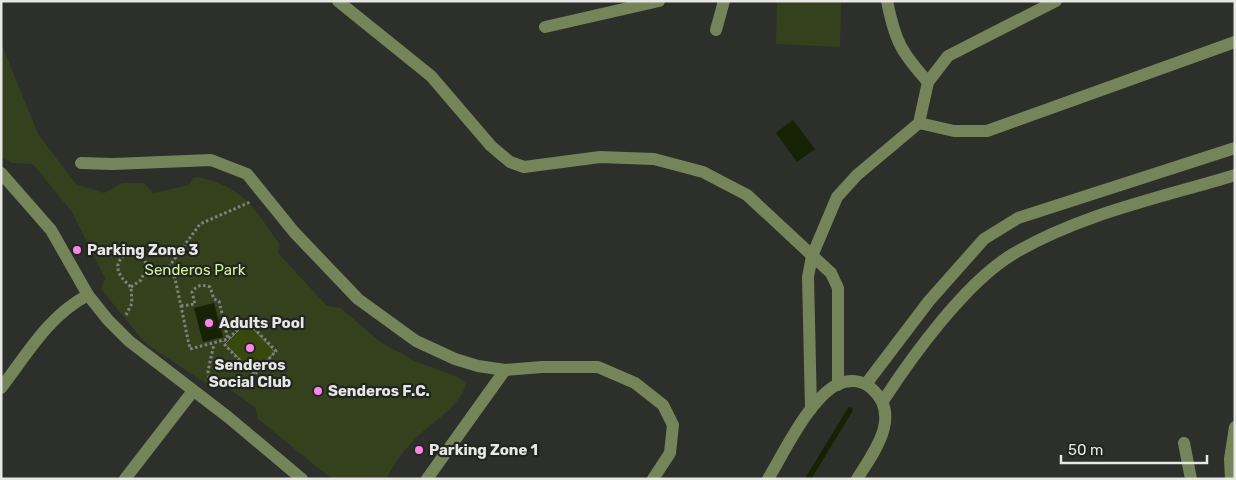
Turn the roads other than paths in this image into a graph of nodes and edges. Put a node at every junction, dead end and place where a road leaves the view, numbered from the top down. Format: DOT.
graph roads {
  1 [pos="338,1"];
  2 [pos="659,1"];
  3 [pos="724,1"];
  4 [pos="887,1"];
  5 [pos="1056,1"];
  6 [pos="545,27"];
  7 [pos="716,30"];
  8 [pos="1235,42"];
  9 [pos="928,82"];
  10 [pos="918,123"];
  11 [pos="1235,148"];
  12 [pos="81,163"];
  13 [pos="1,173"];
  14 [pos="1235,175"];
  15 [pos="812,256"];
  16 [pos="88,295"];
  17 [pos="505,370"];
  18 [pos="866,384"];
  19 [pos="838,385"];
  20 [pos="1,388"];
  21 [pos="193,391"];
  22 [pos="883,401"];
  23 [pos="811,409"];
  24 [pos="1235,427"];
  25 [pos="1184,443"];
  26 [pos="125,479"];
  27 [pos="302,479"];
  28 [pos="427,479"];
  29 [pos="653,479"];
  30 [pos="768,479"];
  31 [pos="857,479"];
  32 [pos="1191,479"];
  33 [pos="1231,479"];
  1 -- 15 [label="street"];
  2 -- 6 [label="street"];
  3 -- 7 [label="street"];
  4 -- 9 [label="street"];
  5 -- 9 [label="street"];
  8 -- 10 [label="street"];
  9 -- 10 [label="street"];
  10 -- 15 [label="street"];
  11 -- 18 [label="street"];
  12 -- 17 [label="street"];
  13 -- 16 [label="street"];
  14 -- 22 [label="street"];
  15 -- 19 [label="street"];
  15 -- 23 [label="street"];
  16 -- 20 [label="street"];
  16 -- 21 [label="street"];
  17 -- 28 [label="street"];
  17 -- 29 [label="street"];
  18 -- 19 [label="street"];
  18 -- 22 [label="street"];
  19 -- 23 [label="street"];
  21 -- 26 [label="street"];
  21 -- 27 [label="street"];
  22 -- 31 [label="street"];
  23 -- 30 [label="street"];
  24 -- 33 [label="street"];
  25 -- 32 [label="street"];
}
